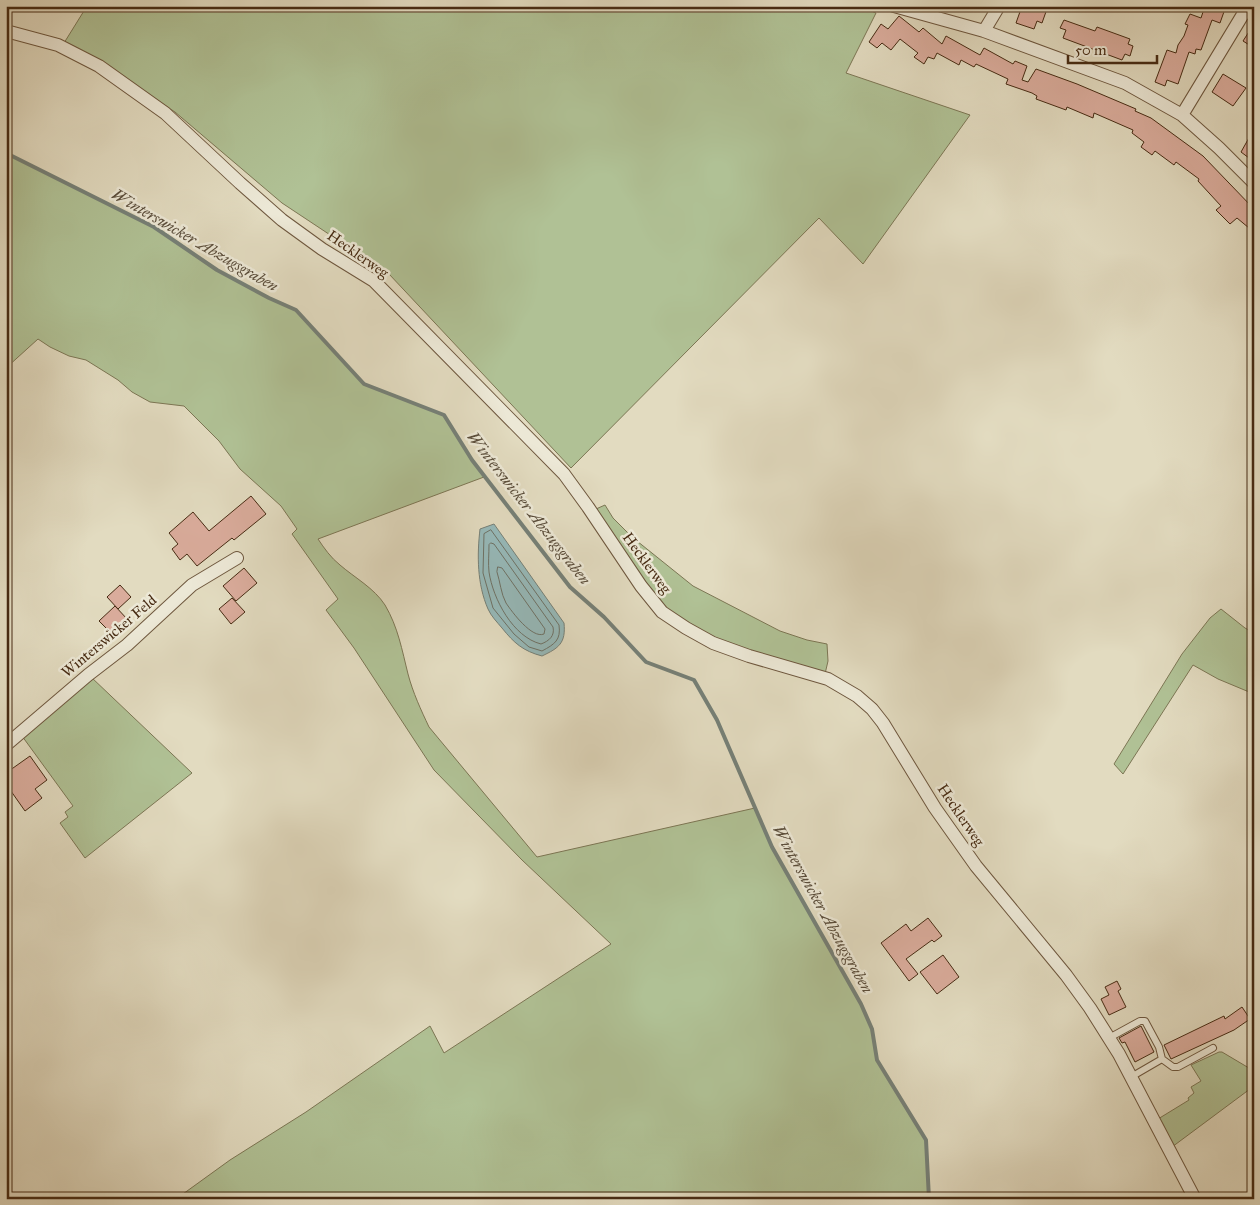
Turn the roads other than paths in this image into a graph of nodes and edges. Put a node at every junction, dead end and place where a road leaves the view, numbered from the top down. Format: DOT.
graph roads {
  1 [pos="894,6"];
  2 [pos="999,6"];
  3 [pos="1248,13"];
  4 [pos="6,31"];
  5 [pos="984,31"];
  6 [pos="1182,115"];
  7 [pos="1254,183"];
  8 [pos="237,558"];
  9 [pos="6,745"];
  10 [pos="1109,1038"];
  11 [pos="1213,1048"];
  12 [pos="1162,1059"];
  13 [pos="1131,1077"];
  14 [pos="1195,1199"];
  1 -- 5 [label="street"];
  2 -- 5 [label="street"];
  3 -- 6 [label="street"];
  4 -- 10 [label="street, Hecklerweg"];
  5 -- 6 [label="street"];
  6 -- 7 [label="street"];
  8 -- 9 [label="street, Winterswicker Feld"];
  10 -- 12 [label="lane"];
  10 -- 13 [label="street, Hecklerweg"];
  11 -- 12 [label="lane"];
  12 -- 13 [label="lane"];
  13 -- 14 [label="street, Hecklerweg"];
}
